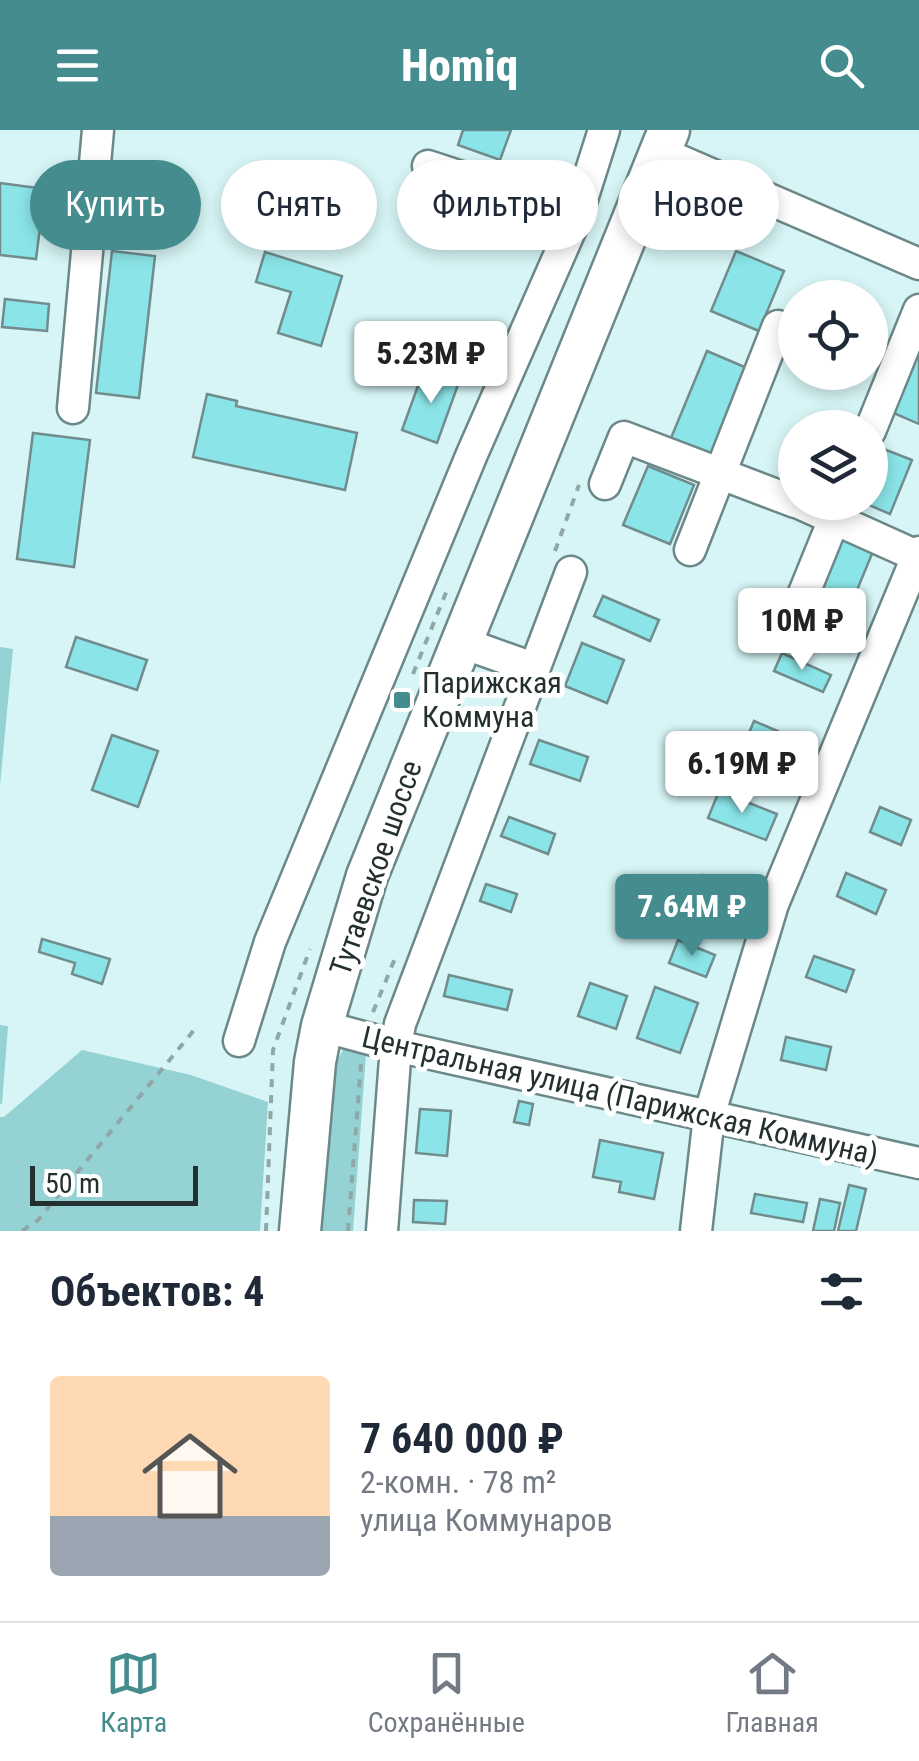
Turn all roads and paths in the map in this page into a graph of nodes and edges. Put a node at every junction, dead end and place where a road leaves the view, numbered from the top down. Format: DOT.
graph roads {
  1 [pos="98,130"];
  2 [pos="604,130"];
  3 [pos="664,141"];
  4 [pos="594,160"];
  5 [pos="562,250"];
  6 [pos="919,264"];
  7 [pos="919,310"];
  8 [pos="778,326"];
  9 [pos="888,359"];
  10 [pos="73,408"];
  11 [pos="721,474"];
  12 [pos="605,484"];
  13 [pos="778,495"];
  14 [pos="834,520"];
  15 [pos="856,520"];
  16 [pos="690,550"];
  17 [pos="918,554"];
  18 [pos="571,572"];
  19 [pos="795,615"];
  20 [pos="460,642"];
  21 [pos="533,668"];
  22 [pos="322,1026"];
  23 [pos="195,1028"];
  24 [pos="363,1038"];
  25 [pos="239,1041"];
  26 [pos="396,1046"];
  27 [pos="709,1116"];
  28 [pos="919,1163"];
  29 [pos="22,1231"];
  30 [pos="300,1231"];
  31 [pos="348,1231"];
  32 [pos="382,1231"];
  33 [pos="696,1231"];
  1 -- 10 [label="street"];
  2 -- 4 [label="street"];
  3 -- 6 [label="street"];
  3 -- 20 [label="main road, Тутаевское шоссе"];
  5 -- 25 [label="street"];
  7 -- 9 [label="street"];
  8 -- 11 [label="street"];
  11 -- 12 [label="street"];
  11 -- 13 [label="street"];
  11 -- 16 [label="street"];
  14 -- 19 [label="street"];
  15 -- 17 [label="street"];
  17 -- 27 [label="street"];
  18 -- 21 [label="street"];
  20 -- 21 [label="street"];
  20 -- 22 [label="main road, Тутаевское шоссе"];
  21 -- 26 [label="street"];
  22 -- 24 [label="street, Центральная улица (Парижская Коммуна)"];
  22 -- 30 [label="main road, Тутаевское шоссе"];
  23 -- 29 [label="path"];
  24 -- 26 [label="street, Центральная улица (Парижская Коммуна)"];
  24 -- 31 [label="path"];
  26 -- 27 [label="street, Центральная улица (Парижская Коммуна)"];
  26 -- 32 [label="street"];
  27 -- 28 [label="street, Центральная улица (Парижская Коммуна)"];
  27 -- 33 [label="street"];
}
